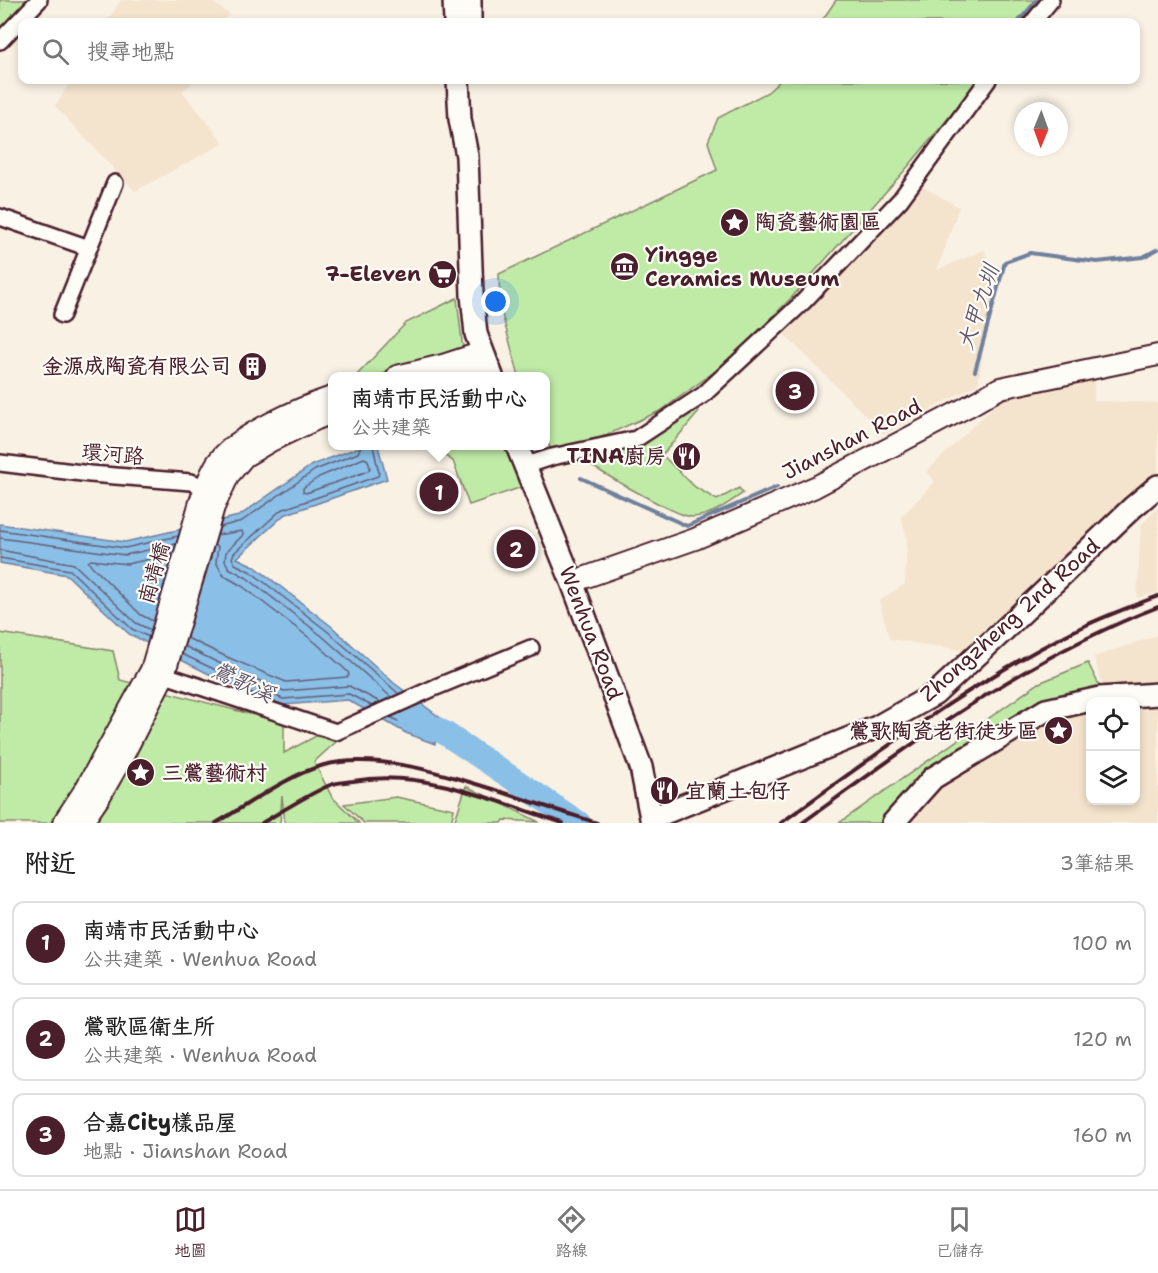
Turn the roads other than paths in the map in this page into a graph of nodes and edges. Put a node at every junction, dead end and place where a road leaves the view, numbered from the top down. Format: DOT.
graph roads {
  1 [pos="39,0"];
  2 [pos="454,0"];
  3 [pos="470,0"];
  4 [pos="1051,0"];
  5 [pos="22,18"];
  6 [pos="455,18"];
  7 [pos="470,18"];
  8 [pos="1035,18"];
  9 [pos="18,22"];
  10 [pos="0,41"];
  11 [pos="458,84"];
  12 [pos="473,84"];
  13 [pos="985,84"];
  14 [pos="468,156"];
  15 [pos="115,183"];
  16 [pos="0,217"];
  17 [pos="89,248"];
  18 [pos="62,315"];
  19 [pos="1158,355"];
  20 [pos="488,365"];
  21 [pos="414,372"];
  22 [pos="467,372"];
  23 [pos="328,399"];
  24 [pos="328,414"];
  25 [pos="518,450"];
  26 [pos="0,463"];
  27 [pos="524,466"];
  28 [pos="1158,486"];
  29 [pos="210,497"];
  30 [pos="572,582"];
  31 [pos="531,648"];
  32 [pos="160,665"];
  33 [pos="1158,694"];
  34 [pos="651,821"];
  35 [pos="63,823"];
  36 [pos="82,823"];
  37 [pos="893,823"];
  1 -- 5 [label="street"];
  2 -- 6 [label="main road"];
  3 -- 7 [label="main road"];
  4 -- 8 [label="street"];
  9 -- 10 [label="street"];
  11 -- 14 [label="main road"];
  12 -- 14 [label="main road"];
  13 -- 27 [label="street"];
  14 -- 20 [label="main road"];
  15 -- 17 [label="street"];
  16 -- 17 [label="street"];
  17 -- 18 [label="street"];
  19 -- 30 [label="street, Jianshan Road"];
  20 -- 21 [label="street"];
  20 -- 22 [label="street"];
  23 -- 29 [label="street"];
  24 -- 29 [label="street"];
  25 -- 27 [label="main road, Wenhua Road"];
  26 -- 29 [label="street, 環河路"];
  27 -- 30 [label="main road, Wenhua Road"];
  28 -- 34 [label="main road, Zhongzheng 2nd Road"];
  29 -- 32 [label="street, 南靖橋"];
  30 -- 34 [label="main road, Wenhua Road"];
  31 -- 32 [label="street"];
  32 -- 35 [label="street"];
  32 -- 36 [label="street"];
  33 -- 37 [label="main road"];
}
